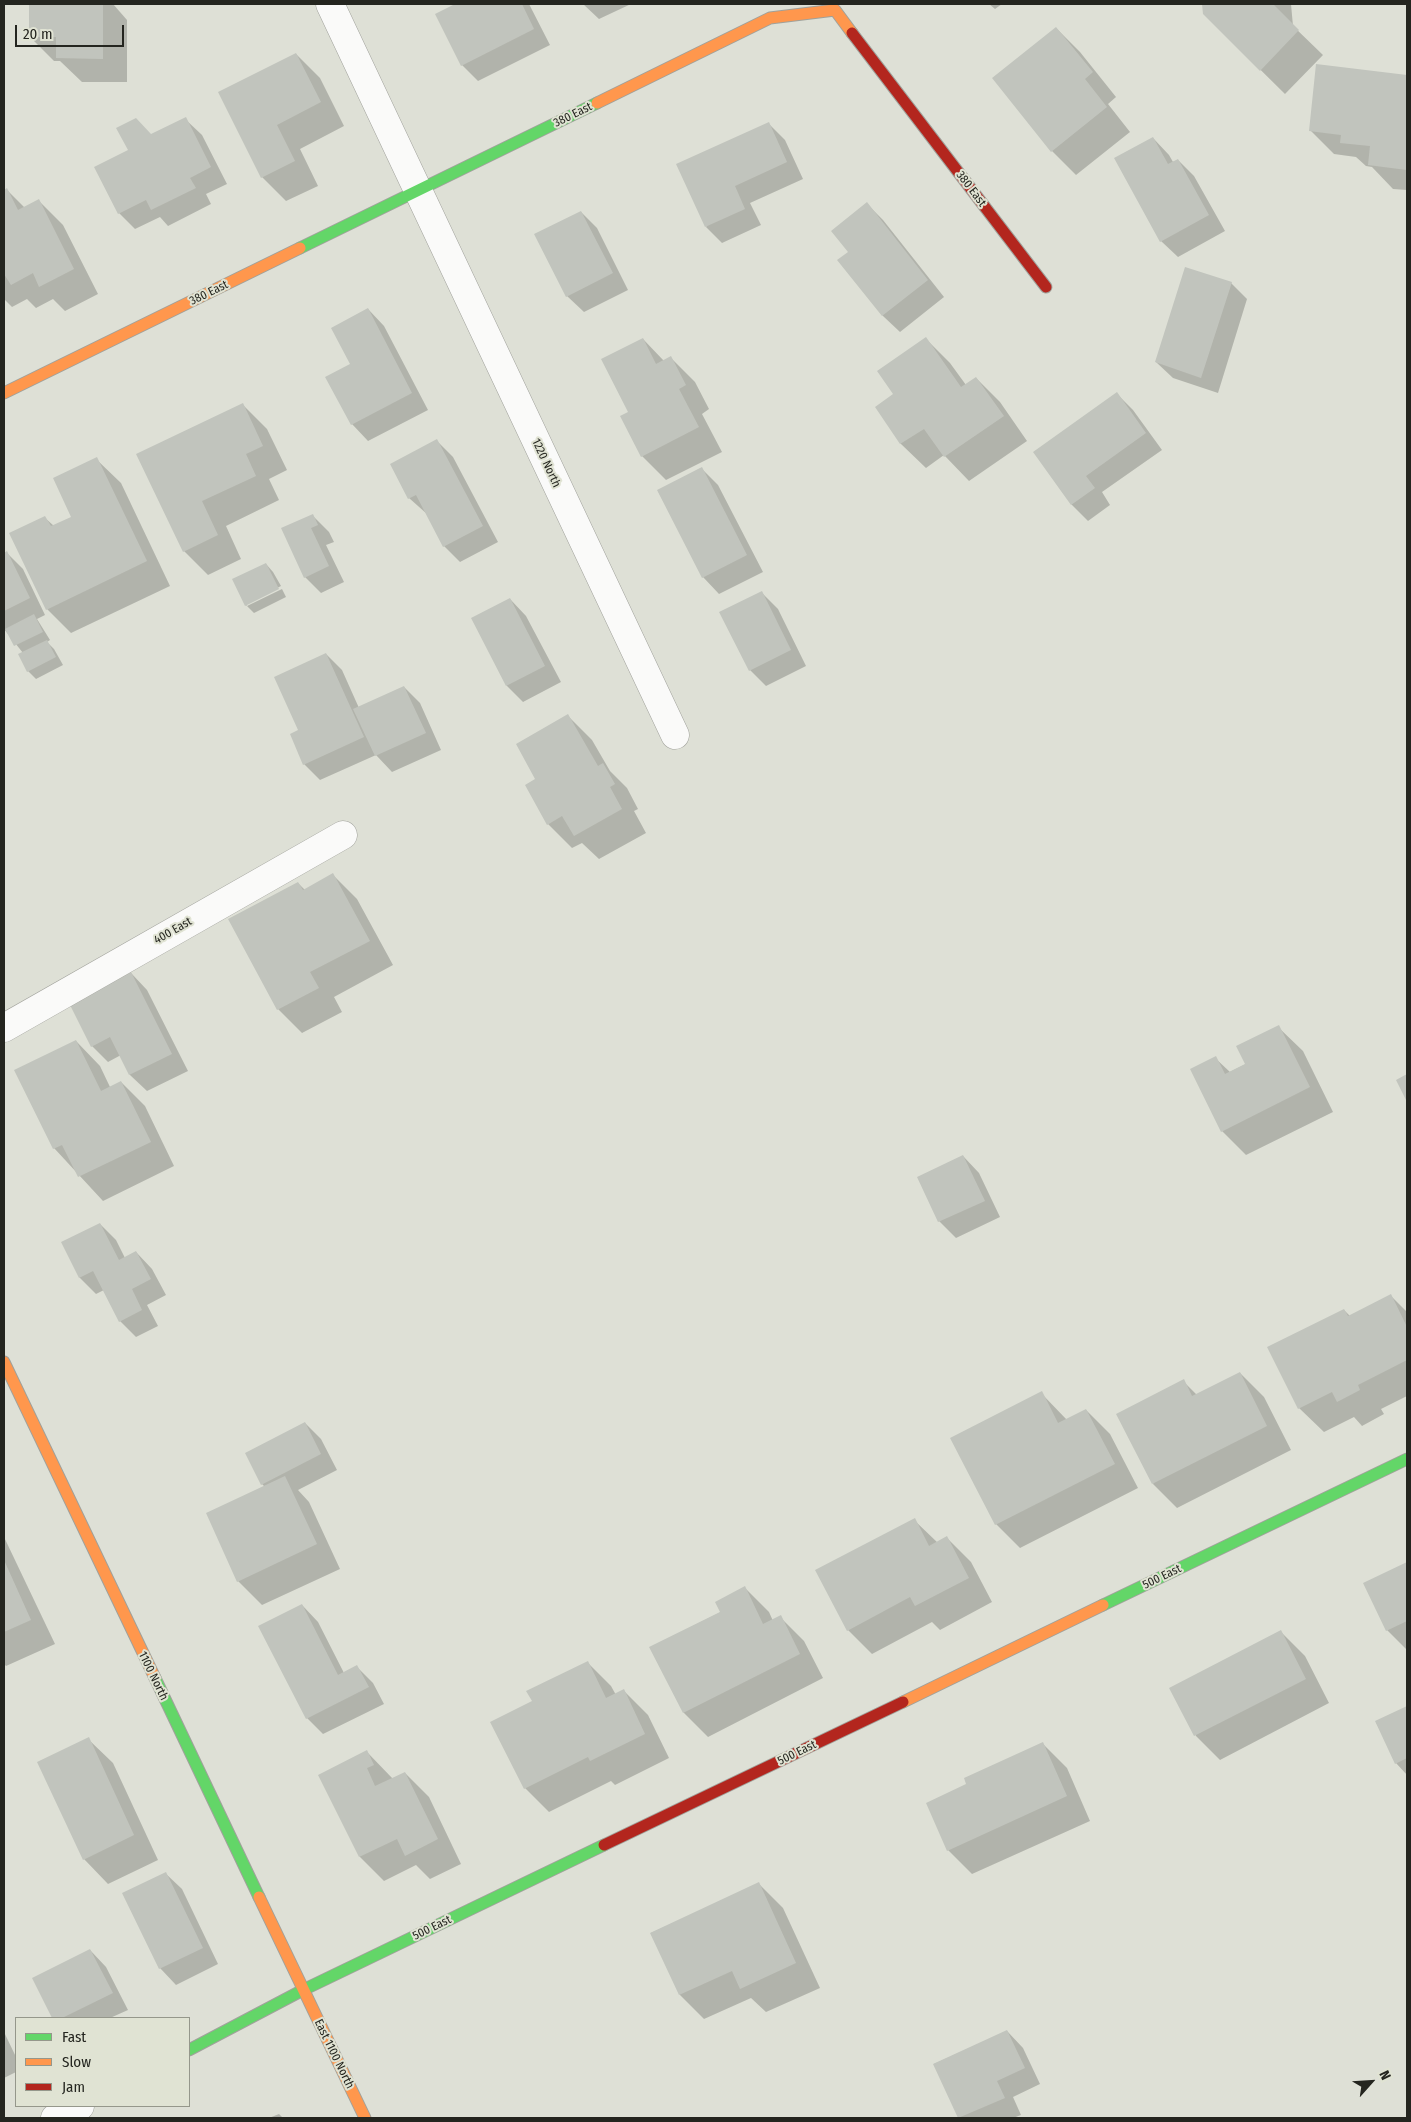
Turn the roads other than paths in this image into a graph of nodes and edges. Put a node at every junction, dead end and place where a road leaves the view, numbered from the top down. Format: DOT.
graph roads {
  1 [pos="330,4"];
  2 [pos="418,191"];
  3 [pos="1046,287"];
  4 [pos="4,393"];
  5 [pos="675,735"];
  6 [pos="343,835"];
  7 [pos="4,1028"];
  8 [pos="4,1362"];
  9 [pos="1407,1458"];
  10 [pos="302,1990"];
  11 [pos="190,2049"];
  12 [pos="78,2107"];
  13 [pos="55,2118"];
  14 [pos="366,2118"];
  1 -- 2 [label="street, 1220 North"];
  2 -- 3 [label="street, 380 East"];
  2 -- 4 [label="street, 380 East"];
  2 -- 5 [label="street, 1220 North"];
  6 -- 7 [label="street, 400 East"];
  8 -- 10 [label="street, 1100 North"];
  9 -- 10 [label="street, 500 East"];
  10 -- 11 [label="street, 500 East"];
  10 -- 14 [label="street, East 1100 North"];
  12 -- 13 [label="street"];
}
